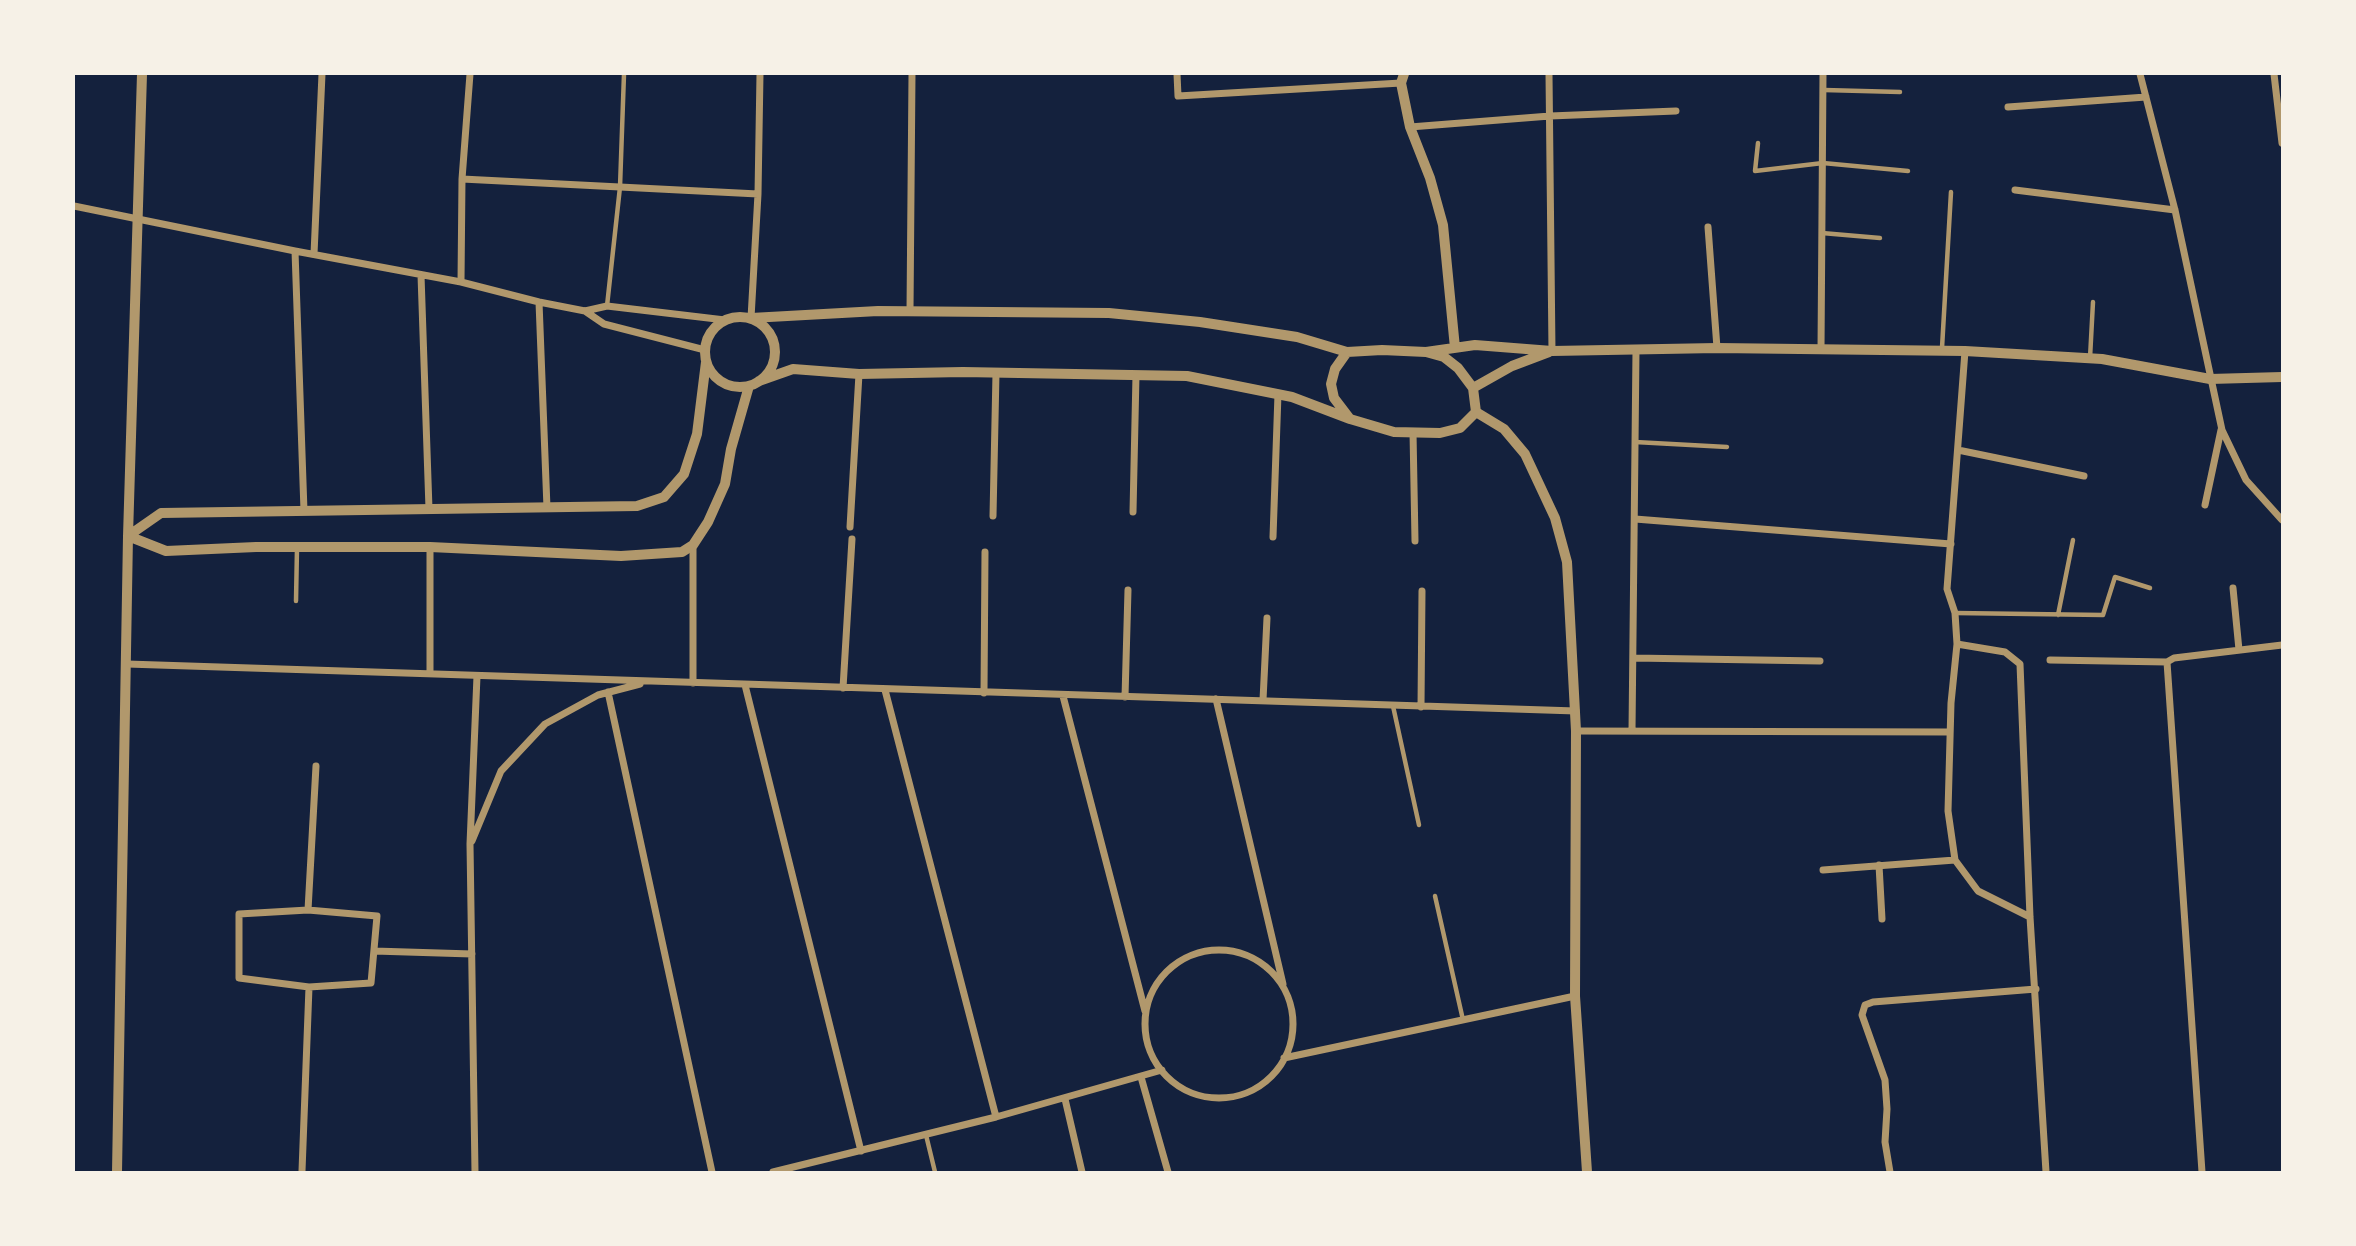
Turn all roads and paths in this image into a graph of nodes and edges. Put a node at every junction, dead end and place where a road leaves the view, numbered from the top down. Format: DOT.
graph roads {
  1 [pos="142,74"];
  2 [pos="323,74"];
  3 [pos="470,74"];
  4 [pos="624,74"];
  5 [pos="760,74"];
  6 [pos="912,74"];
  7 [pos="1177,74"];
  8 [pos="1549,74"];
  9 [pos="1823,74"];
  10 [pos="2140,74"];
  11 [pos="2274,74"];
  12 [pos="1403,78"];
  13 [pos="1823,90"];
  14 [pos="1900,92"];
  15 [pos="2146,97"];
  16 [pos="2008,107"];
  17 [pos="1676,111"];
  18 [pos="1550,116"];
  19 [pos="1410,127"];
  20 [pos="2283,143"];
  21 [pos="1758,144"];
  22 [pos="1823,163"];
  23 [pos="1908,171"];
  24 [pos="462,179"];
  25 [pos="621,187"];
  26 [pos="2015,190"];
  27 [pos="1951,192"];
  28 [pos="758,194"];
  29 [pos="74,206"];
  30 [pos="2175,210"];
  31 [pos="138,218"];
  32 [pos="1708,227"];
  33 [pos="1822,233"];
  34 [pos="1880,238"];
  35 [pos="295,251"];
  36 [pos="314,254"];
  37 [pos="421,275"];
  38 [pos="460,282"];
  39 [pos="539,302"];
  40 [pos="2093,302"];
  41 [pos="607,306"];
  42 [pos="585,311"];
  43 [pos="910,311"];
  44 [pos="751,318"];
  45 [pos="725,320"];
  46 [pos="1455,348"];
  47 [pos="1717,348"];
  48 [pos="1821,349"];
  49 [pos="705,350"];
  50 [pos="1942,350"];
  51 [pos="1552,351"];
  52 [pos="1636,351"];
  53 [pos="1965,351"];
  54 [pos="1347,352"];
  55 [pos="1426,352"];
  56 [pos="2090,359"];
  57 [pos="706,362"];
  58 [pos="996,373"];
  59 [pos="859,374"];
  60 [pos="1136,375"];
  61 [pos="2283,377"];
  62 [pos="2210,379"];
  63 [pos="754,384"];
  64 [pos="1473,388"];
  65 [pos="1278,394"];
  66 [pos="1476,412"];
  67 [pos="1350,419"];
  68 [pos="2222,430"];
  69 [pos="1413,432"];
  70 [pos="1635,442"];
  71 [pos="1727,447"];
  72 [pos="1958,450"];
  73 [pos="2084,476"];
  74 [pos="2205,505"];
  75 [pos="547,508"];
  76 [pos="429,509"];
  77 [pos="304,511"];
  78 [pos="1133,512"];
  79 [pos="993,516"];
  80 [pos="1635,519"];
  81 [pos="2283,520"];
  82 [pos="850,527"];
  83 [pos="128,536"];
  84 [pos="1273,537"];
  85 [pos="852,539"];
  86 [pos="2073,540"];
  87 [pos="1415,541"];
  88 [pos="1951,544"];
  89 [pos="693,545"];
  90 [pos="297,547"];
  91 [pos="430,547"];
  92 [pos="985,552"];
  93 [pos="2150,588"];
  94 [pos="2233,589"];
  95 [pos="1128,590"];
  96 [pos="1422,591"];
  97 [pos="296,601"];
  98 [pos="1955,614"];
  99 [pos="2057,615"];
  100 [pos="1267,618"];
  101 [pos="1957,644"];
  102 [pos="2283,645"];
  103 [pos="2239,650"];
  104 [pos="1633,658"];
  105 [pos="2050,660"];
  106 [pos="1820,661"];
  107 [pos="2167,662"];
  108 [pos="127,664"];
  109 [pos="430,674"];
  110 [pos="477,676"];
  111 [pos="649,681"];
  112 [pos="693,683"];
  113 [pos="745,685"];
  114 [pos="843,688"];
  115 [pos="886,690"];
  116 [pos="608,692"];
  117 [pos="984,693"];
  118 [pos="1063,696"];
  119 [pos="1125,697"];
  120 [pos="1216,699"];
  121 [pos="1263,701"];
  122 [pos="1392,706"];
  123 [pos="1421,707"];
  124 [pos="1576,711"];
  125 [pos="1576,732"];
  126 [pos="1632,732"];
  127 [pos="1950,732"];
  128 [pos="316,766"];
  129 [pos="1419,825"];
  130 [pos="470,844"];
  131 [pos="1955,860"];
  132 [pos="1879,865"];
  133 [pos="1823,870"];
  134 [pos="1435,896"];
  135 [pos="309,910"];
  136 [pos="2030,917"];
  137 [pos="1882,919"];
  138 [pos="374,951"];
  139 [pos="472,954"];
  140 [pos="309,987"];
  141 [pos="2036,989"];
  142 [pos="1284,990"];
  143 [pos="1575,996"];
  144 [pos="1145,1012"];
  145 [pos="1463,1020"];
  146 [pos="1284,1058"];
  147 [pos="1162,1070"];
  148 [pos="1141,1077"];
  149 [pos="1065,1099"];
  150 [pos="996,1117"];
  151 [pos="926,1135"];
  152 [pos="861,1151"];
  153 [pos="302,1171"];
  154 [pos="117,1172"];
  155 [pos="475,1172"];
  156 [pos="712,1172"];
  157 [pos="777,1172"];
  158 [pos="936,1172"];
  159 [pos="1082,1172"];
  160 [pos="1168,1172"];
  161 [pos="1587,1172"];
  162 [pos="1890,1172"];
  163 [pos="2046,1172"];
  164 [pos="2202,1172"];
  1 -- 31 [label="street"];
  2 -- 36 [label="street"];
  3 -- 24 [label="street"];
  4 -- 25 [label="lane"];
  5 -- 28 [label="street"];
  6 -- 43 [label="street"];
  7 -- 12 [label="street"];
  8 -- 18 [label="street"];
  9 -- 13 [label="street"];
  10 -- 15 [label="street"];
  11 -- 20 [label="street"];
  12 -- 19 [label="street"];
  13 -- 14 [label="lane"];
  13 -- 22 [label="street"];
  15 -- 16 [label="street"];
  15 -- 30 [label="street"];
  17 -- 18 [label="street"];
  18 -- 19 [label="street"];
  18 -- 51 [label="street"];
  19 -- 46 [label="street"];
  21 -- 22 [label="lane"];
  22 -- 23 [label="lane"];
  22 -- 33 [label="street"];
  24 -- 25 [label="street"];
  24 -- 38 [label="street"];
  25 -- 28 [label="street"];
  25 -- 41 [label="lane"];
  26 -- 30 [label="street"];
  27 -- 50 [label="lane"];
  28 -- 44 [label="street"];
  29 -- 31 [label="street"];
  30 -- 62 [label="street"];
  31 -- 35 [label="street"];
  31 -- 83 [label="street"];
  32 -- 47 [label="street"];
  33 -- 34 [label="lane"];
  33 -- 48 [label="street"];
  35 -- 36 [label="street"];
  35 -- 77 [label="street"];
  36 -- 37 [label="street"];
  37 -- 38 [label="street"];
  37 -- 76 [label="street"];
  38 -- 39 [label="street"];
  39 -- 42 [label="street"];
  39 -- 75 [label="street"];
  40 -- 56 [label="lane"];
  41 -- 42 [label="street"];
  41 -- 45 [label="street"];
  42 -- 49 [label="street"];
  43 -- 44 [label="street"];
  43 -- 54 [label="street"];
  44 -- 45 [label="street"];
  44 -- 63 [label="street"];
  45 -- 49 [label="street"];
  46 -- 51 [label="street"];
  46 -- 55 [label="street"];
  47 -- 48 [label="street"];
  47 -- 52 [label="street"];
  48 -- 50 [label="street"];
  49 -- 57 [label="street"];
  50 -- 53 [label="street"];
  51 -- 52 [label="street"];
  51 -- 64 [label="street"];
  52 -- 70 [label="street"];
  53 -- 56 [label="street"];
  53 -- 72 [label="street"];
  54 -- 55 [label="street"];
  54 -- 67 [label="street"];
  55 -- 64 [label="street"];
  56 -- 62 [label="street"];
  57 -- 63 [label="street"];
  57 -- 75 [label="street"];
  58 -- 59 [label="street"];
  58 -- 60 [label="street"];
  58 -- 79 [label="street"];
  59 -- 63 [label="street"];
  59 -- 82 [label="street"];
  60 -- 65 [label="street"];
  60 -- 78 [label="street"];
  61 -- 62 [label="street"];
  62 -- 68 [label="street"];
  63 -- 89 [label="street"];
  64 -- 66 [label="street"];
  65 -- 67 [label="street"];
  65 -- 84 [label="street"];
  66 -- 69 [label="street"];
  66 -- 124 [label="street"];
  67 -- 69 [label="street"];
  68 -- 74 [label="street"];
  68 -- 81 [label="street"];
  69 -- 87 [label="street"];
  70 -- 71 [label="lane"];
  70 -- 80 [label="street"];
  72 -- 73 [label="street"];
  72 -- 88 [label="street"];
  75 -- 76 [label="street"];
  76 -- 77 [label="street"];
  77 -- 83 [label="street"];
  80 -- 88 [label="street"];
  80 -- 104 [label="street"];
  83 -- 90 [label="street"];
  83 -- 108 [label="street"];
  85 -- 114 [label="street"];
  86 -- 99 [label="lane"];
  88 -- 98 [label="street"];
  89 -- 91 [label="street"];
  89 -- 112 [label="street"];
  90 -- 91 [label="street"];
  90 -- 97 [label="lane"];
  91 -- 109 [label="street"];
  92 -- 117 [label="street"];
  93 -- 99 [label="lane"];
  94 -- 103 [label="street"];
  95 -- 119 [label="street"];
  96 -- 123 [label="street"];
  98 -- 99 [label="lane"];
  98 -- 101 [label="street"];
  100 -- 121 [label="street"];
  101 -- 127 [label="street"];
  101 -- 136 [label="street"];
  102 -- 103 [label="street"];
  103 -- 107 [label="street"];
  104 -- 106 [label="street"];
  104 -- 126 [label="street"];
  105 -- 107 [label="street"];
  107 -- 164 [label="street"];
  108 -- 109 [label="street"];
  108 -- 154 [label="street"];
  109 -- 110 [label="street"];
  110 -- 111 [label="street"];
  110 -- 130 [label="street"];
  111 -- 112 [label="street"];
  111 -- 116 [label="street"];
  112 -- 113 [label="street"];
  113 -- 114 [label="street"];
  113 -- 152 [label="street"];
  114 -- 115 [label="street"];
  115 -- 117 [label="street"];
  115 -- 150 [label="street"];
  116 -- 130 [label="street"];
  116 -- 156 [label="street"];
  117 -- 118 [label="street"];
  118 -- 119 [label="street"];
  118 -- 144 [label="street"];
  119 -- 120 [label="street"];
  120 -- 121 [label="street"];
  120 -- 142 [label="street"];
  121 -- 122 [label="street"];
  122 -- 123 [label="street"];
  122 -- 129 [label="lane"];
  123 -- 124 [label="street"];
  124 -- 125 [label="street"];
  125 -- 126 [label="street"];
  125 -- 143 [label="street"];
  126 -- 127 [label="street"];
  127 -- 131 [label="street"];
  128 -- 135 [label="street"];
  130 -- 139 [label="street"];
  131 -- 132 [label="street"];
  131 -- 136 [label="street"];
  132 -- 133 [label="street"];
  132 -- 137 [label="street"];
  134 -- 145 [label="lane"];
  135 -- 138 [label="street"];
  135 -- 140 [label="street"];
  136 -- 141 [label="street"];
  138 -- 139 [label="street"];
  138 -- 140 [label="street"];
  139 -- 155 [label="street"];
  140 -- 153 [label="street"];
  141 -- 162 [label="street"];
  141 -- 163 [label="street"];
  142 -- 144 [label="street"];
  142 -- 146 [label="street"];
  143 -- 145 [label="street"];
  143 -- 161 [label="street"];
  144 -- 147 [label="street"];
  145 -- 146 [label="street"];
  146 -- 147 [label="street"];
  147 -- 148 [label="street"];
  148 -- 149 [label="street"];
  148 -- 160 [label="street"];
  149 -- 150 [label="street"];
  149 -- 159 [label="street"];
  150 -- 151 [label="street"];
  151 -- 152 [label="street"];
  151 -- 158 [label="lane"];
  152 -- 157 [label="street"];
}
